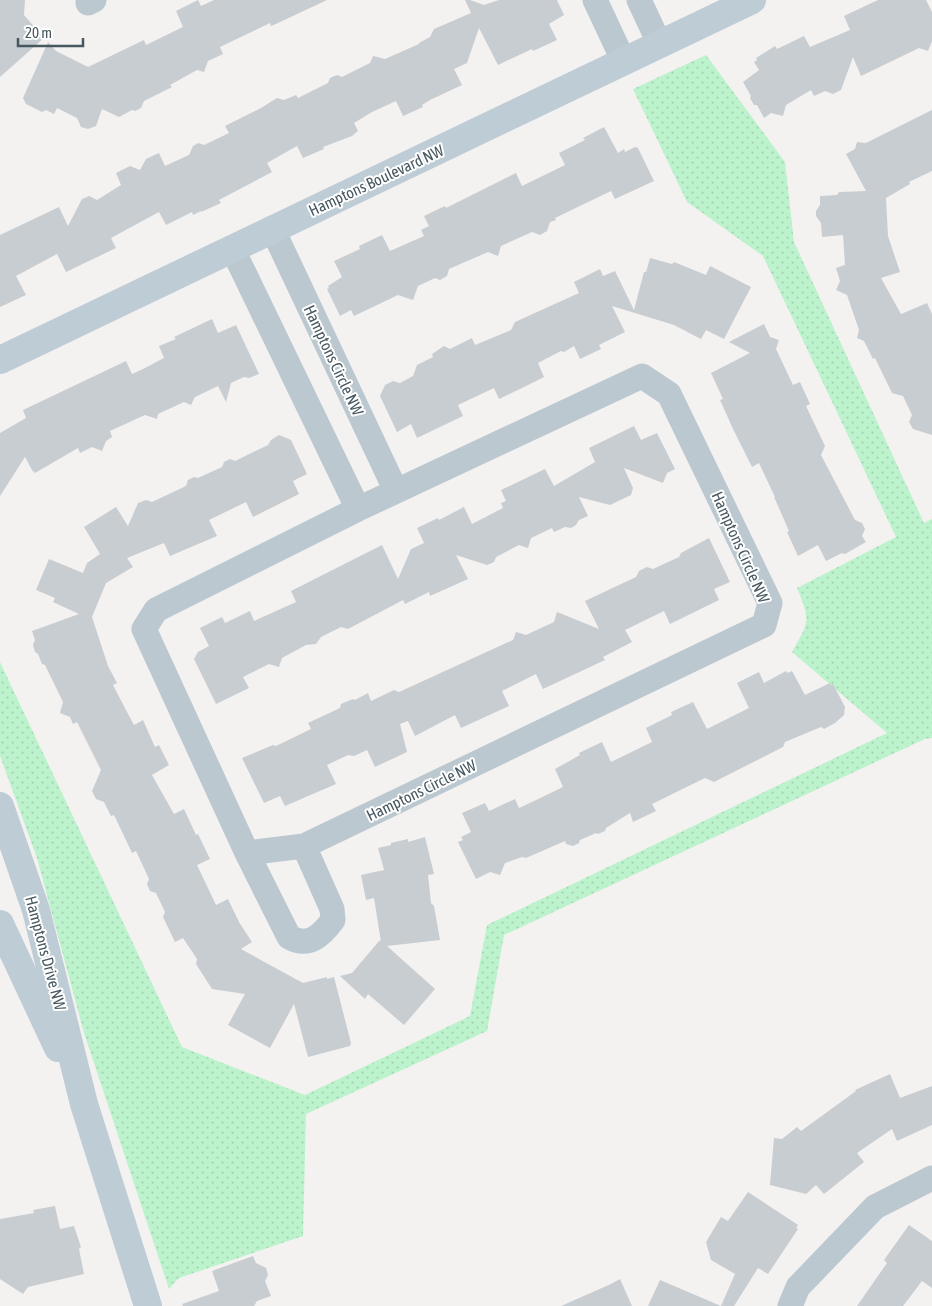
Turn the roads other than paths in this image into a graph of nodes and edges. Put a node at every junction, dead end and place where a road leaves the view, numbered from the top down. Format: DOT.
graph roads {
  1 [pos="595,0"];
  2 [pos="639,0"];
  3 [pos="752,0"];
  4 [pos="660,45"];
  5 [pos="624,62"];
  6 [pos="272,228"];
  7 [pos="232,248"];
  8 [pos="0,360"];
  9 [pos="396,491"];
  10 [pos="358,508"];
  11 [pos="0,806"];
  12 [pos="304,846"];
  13 [pos="247,853"];
  14 [pos="0,924"];
  15 [pos="84,1104"];
  16 [pos="932,1178"];
  17 [pos="148,1306"];
  18 [pos="790,1306"];
  1 -- 5 [label="street"];
  2 -- 4 [label="street"];
  3 -- 4 [label="street, Hamptons Boulevard NW"];
  4 -- 5 [label="street, Hamptons Boulevard NW"];
  5 -- 6 [label="street, Hamptons Boulevard NW"];
  6 -- 7 [label="street, Hamptons Boulevard NW"];
  6 -- 9 [label="street, Hamptons Circle NW"];
  7 -- 8 [label="street, Hamptons Boulevard NW"];
  7 -- 10 [label="street"];
  9 -- 10 [label="street, Hamptons Circle NW"];
  9 -- 12 [label="street, Hamptons Circle NW"];
  10 -- 13 [label="street, Hamptons Circle NW"];
  11 -- 15 [label="street, Hamptons Drive NW"];
  12 -- 13 [label="street, Hamptons Circle NW"];
  12 -- 13 [label="street, Hamptons Circle NW"];
  14 -- 15 [label="street, Hamptons Drive NW"];
  15 -- 17 [label="street, Hamptons Drive NW"];
  16 -- 18 [label="street"];
}
